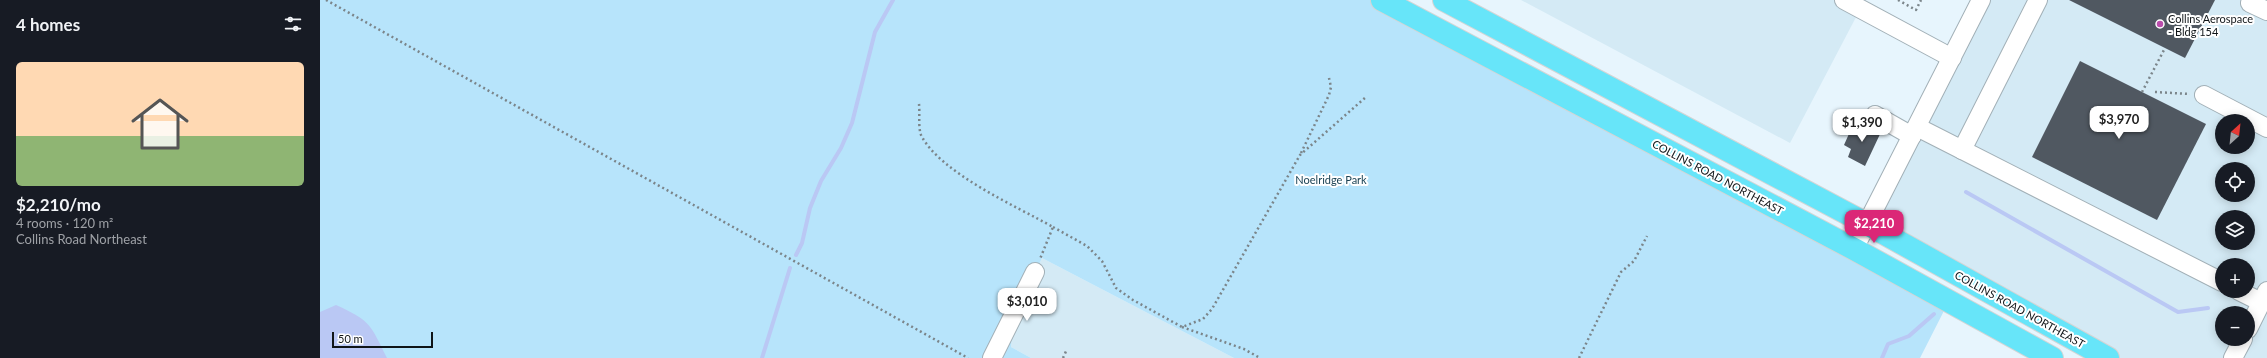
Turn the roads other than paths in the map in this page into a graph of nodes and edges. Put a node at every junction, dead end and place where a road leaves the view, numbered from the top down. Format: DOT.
graph roads {
  1 [pos="1382,0"];
  2 [pos="1444,0"];
  3 [pos="1844,0"];
  4 [pos="1981,0"];
  5 [pos="2250,2"];
  6 [pos="2034,7"];
  7 [pos="2267,11"];
  8 [pos="1952,58"];
  9 [pos="2204,95"];
  10 [pos="1875,115"];
  11 [pos="2267,128"];
  12 [pos="1914,131"];
  13 [pos="1962,150"];
  14 [pos="1867,224"];
  15 [pos="1854,249"];
  16 [pos="1035,272"];
  17 [pos="2215,278"];
  18 [pos="2264,297"];
  19 [pos="2255,315"];
  20 [pos="2239,346"];
  21 [pos="992,358"];
  22 [pos="2052,358"];
  23 [pos="2108,358"];
  24 [pos="2233,358"];
  1 -- 15 [label="highway, COLLINS ROAD NORTHEAST"];
  2 -- 14 [label="highway, COLLINS ROAD NORTHEAST"];
  3 -- 8 [label="street"];
  4 -- 8 [label="street"];
  5 -- 7 [label="street"];
  6 -- 13 [label="street"];
  8 -- 12 [label="street"];
  9 -- 11 [label="street"];
  10 -- 12 [label="street"];
  12 -- 13 [label="street"];
  12 -- 14 [label="street"];
  13 -- 17 [label="street"];
  14 -- 15 [label="street"];
  14 -- 23 [label="highway, COLLINS ROAD NORTHEAST"];
  15 -- 22 [label="highway, COLLINS ROAD NORTHEAST"];
  16 -- 21 [label="street"];
  18 -- 19 [label="street"];
  20 -- 24 [label="street"];
}
